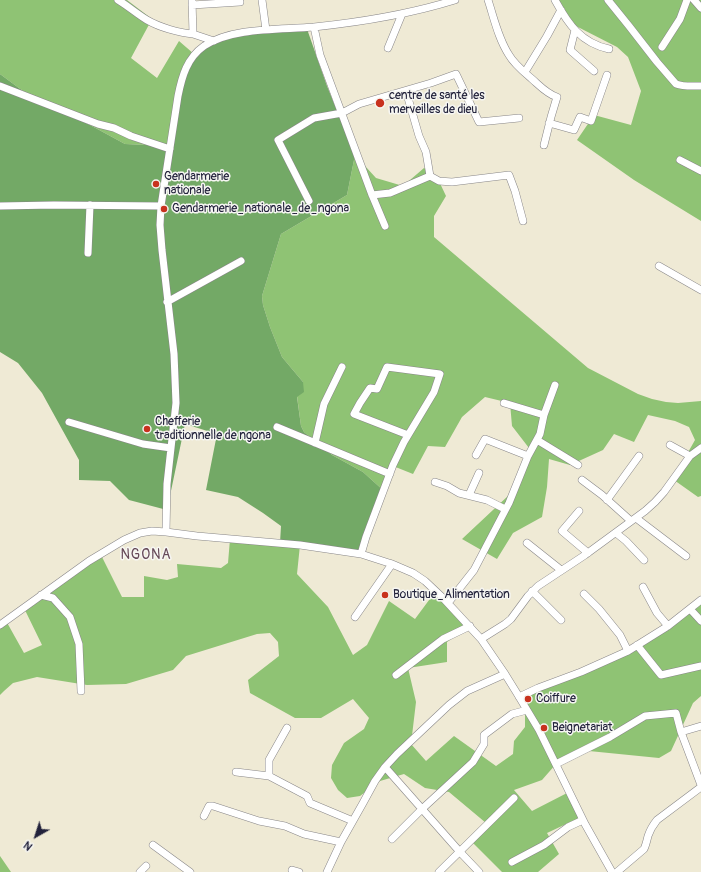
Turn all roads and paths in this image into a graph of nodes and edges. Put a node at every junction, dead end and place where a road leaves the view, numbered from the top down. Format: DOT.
graph roads {
  1 [pos="118,0"];
  2 [pos="262,0"];
  3 [pos="455,0"];
  4 [pos="488,0"];
  5 [pos="555,0"];
  6 [pos="608,0"];
  7 [pos="688,0"];
  8 [pos="694,0"];
  9 [pos="240,2"];
  10 [pos="192,3"];
  11 [pos="701,8"];
  12 [pos="561,10"];
  13 [pos="402,14"];
  14 [pos="314,27"];
  15 [pos="266,30"];
  16 [pos="575,30"];
  17 [pos="192,34"];
  18 [pos="214,41"];
  19 [pos="388,48"];
  20 [pos="662,48"];
  21 [pos="609,49"];
  22 [pos="594,71"];
  23 [pos="525,72"];
  24 [pos="606,75"];
  25 [pos="0,86"];
  26 [pos="701,86"];
  27 [pos="406,90"];
  28 [pos="342,113"];
  29 [pos="519,118"];
  30 [pos="549,123"];
  31 [pos="544,145"];
  32 [pos="170,149"];
  33 [pos="680,160"];
  34 [pos="701,171"];
  35 [pos="430,176"];
  36 [pos="372,195"];
  37 [pos="309,201"];
  38 [pos="90,205"];
  39 [pos="0,206"];
  40 [pos="161,206"];
  41 [pos="523,221"];
  42 [pos="385,226"];
  43 [pos="88,253"];
  44 [pos="241,261"];
  45 [pos="659,266"];
  46 [pos="701,290"];
  47 [pos="167,302"];
  48 [pos="342,367"];
  49 [pos="555,385"];
  50 [pos="504,403"];
  51 [pos="544,415"];
  52 [pos="69,422"];
  53 [pos="278,427"];
  54 [pos="408,435"];
  55 [pos="537,440"];
  56 [pos="315,443"];
  57 [pos="670,445"];
  58 [pos="171,448"];
  59 [pos="701,448"];
  60 [pos="476,455"];
  61 [pos="528,456"];
  62 [pos="639,456"];
  63 [pos="690,456"];
  64 [pos="578,465"];
  65 [pos="479,473"];
  66 [pos="390,474"];
  67 [pos="582,480"];
  68 [pos="435,482"];
  69 [pos="469,495"];
  70 [pos="606,500"];
  71 [pos="505,509"];
  72 [pos="579,511"];
  73 [pos="634,519"];
  74 [pos="166,532"];
  75 [pos="616,533"];
  76 [pos="527,543"];
  77 [pos="588,553"];
  78 [pos="361,554"];
  79 [pos="686,556"];
  80 [pos="644,560"];
  81 [pos="392,564"];
  82 [pos="561,570"];
  83 [pos="643,587"];
  84 [pos="532,591"];
  85 [pos="584,594"];
  86 [pos="41,595"];
  87 [pos="701,600"];
  88 [pos="448,603"];
  89 [pos="690,609"];
  90 [pos="355,617"];
  91 [pos="561,620"];
  92 [pos="701,621"];
  93 [pos="0,625"];
  94 [pos="470,626"];
  95 [pos="668,626"];
  96 [pos="482,639"];
  97 [pos="637,645"];
  98 [pos="628,651"];
  99 [pos="701,666"];
  100 [pos="505,674"];
  101 [pos="396,675"];
  102 [pos="81,691"];
  103 [pos="519,697"];
  104 [pos="527,710"];
  105 [pos="701,726"];
  106 [pos="287,728"];
  107 [pos="681,732"];
  108 [pos="556,764"];
  109 [pos="385,767"];
  110 [pos="236,772"];
  111 [pos="269,776"];
  112 [pos="701,786"];
  113 [pos="514,798"];
  114 [pos="422,809"];
  115 [pos="204,816"];
  116 [pos="583,820"];
  117 [pos="353,821"];
  118 [pos="392,840"];
  119 [pos="341,842"];
  120 [pos="153,845"];
  121 [pos="460,852"];
  122 [pos="512,862"];
  123 [pos="146,866"];
  124 [pos="140,872"];
  125 [pos="190,872"];
  126 [pos="327,872"];
  127 [pos="439,872"];
  128 [pos="479,872"];
  129 [pos="612,872"];
  130 [pos="618,872"];
  1 -- 17 [label="street"];
  2 -- 15 [label="street"];
  3 -- 13 [label="street"];
  4 -- 23 [label="street"];
  5 -- 12 [label="street"];
  6 -- 26 [label="street"];
  7 -- 20 [label="street"];
  8 -- 11 [label="street"];
  9 -- 10 [label="street"];
  10 -- 17 [label="street"];
  12 -- 16 [label="street"];
  12 -- 23 [label="street"];
  13 -- 14 [label="street"];
  13 -- 19 [label="street"];
  14 -- 15 [label="street"];
  14 -- 28 [label="street"];
  15 -- 18 [label="street"];
  16 -- 21 [label="street"];
  16 -- 22 [label="street"];
  17 -- 18 [label="street"];
  18 -- 32 [label="street"];
  23 -- 30 [label="street"];
  24 -- 30 [label="street"];
  25 -- 32 [label="street"];
  27 -- 28 [label="street"];
  27 -- 29 [label="street"];
  27 -- 35 [label="street"];
  28 -- 36 [label="street"];
  28 -- 37 [label="street"];
  30 -- 31 [label="street"];
  32 -- 40 [label="street"];
  33 -- 34 [label="street"];
  35 -- 36 [label="street"];
  35 -- 41 [label="street"];
  36 -- 42 [label="street"];
  38 -- 39 [label="street"];
  38 -- 40 [label="street"];
  38 -- 43 [label="street"];
  40 -- 47 [label="street"];
  44 -- 47 [label="street"];
  45 -- 46 [label="street"];
  47 -- 58 [label="street"];
  48 -- 56 [label="street"];
  49 -- 51 [label="street"];
  50 -- 51 [label="street"];
  51 -- 55 [label="street"];
  52 -- 58 [label="street"];
  53 -- 56 [label="street"];
  54 -- 54 [label="street"];
  54 -- 66 [label="street"];
  55 -- 61 [label="street"];
  55 -- 64 [label="street"];
  56 -- 66 [label="street"];
  57 -- 63 [label="street"];
  58 -- 74 [label="street"];
  59 -- 63 [label="street"];
  60 -- 61 [label="street"];
  61 -- 71 [label="street"];
  62 -- 70 [label="street"];
  63 -- 73 [label="street"];
  65 -- 69 [label="street"];
  66 -- 78 [label="street"];
  67 -- 70 [label="street"];
  68 -- 69 [label="street"];
  69 -- 71 [label="street"];
  70 -- 73 [label="street"];
  71 -- 88 [label="street"];
  72 -- 77 [label="street"];
  73 -- 75 [label="street"];
  73 -- 79 [label="street"];
  74 -- 78 [label="street"];
  74 -- 86 [label="street"];
  75 -- 77 [label="street"];
  75 -- 80 [label="street"];
  76 -- 82 [label="street"];
  77 -- 82 [label="street"];
  78 -- 81 [label="street"];
  81 -- 88 [label="street"];
  81 -- 90 [label="street"];
  82 -- 84 [label="street"];
  83 -- 95 [label="street"];
  84 -- 91 [label="street"];
  84 -- 96 [label="street"];
  85 -- 98 [label="street"];
  86 -- 93 [label="street"];
  86 -- 102 [label="street"];
  87 -- 89 [label="street"];
  88 -- 94 [label="street"];
  89 -- 92 [label="street"];
  89 -- 95 [label="street"];
  94 -- 96 [label="street"];
  94 -- 101 [label="street"];
  95 -- 97 [label="street"];
  96 -- 100 [label="street"];
  97 -- 98 [label="street"];
  97 -- 99 [label="street"];
  98 -- 103 [label="street"];
  100 -- 103 [label="street"];
  100 -- 109 [label="street"];
  103 -- 104 [label="street"];
  104 -- 108 [label="street"];
  104 -- 114 [label="street"];
  105 -- 107 [label="street"];
  106 -- 111 [label="street"];
  107 -- 108 [label="street"];
  107 -- 112 [label="street"];
  108 -- 116 [label="street"];
  109 -- 114 [label="street"];
  109 -- 117 [label="street"];
  110 -- 111 [label="street"];
  111 -- 117 [label="street"];
  112 -- 130 [label="street"];
  113 -- 121 [label="street"];
  114 -- 118 [label="street"];
  114 -- 121 [label="street"];
  115 -- 119 [label="street"];
  116 -- 122 [label="street"];
  116 -- 129 [label="street"];
  117 -- 119 [label="street"];
  119 -- 126 [label="street"];
  120 -- 125 [label="street"];
  121 -- 127 [label="street"];
  121 -- 128 [label="street"];
  123 -- 124 [label="street"];
}
